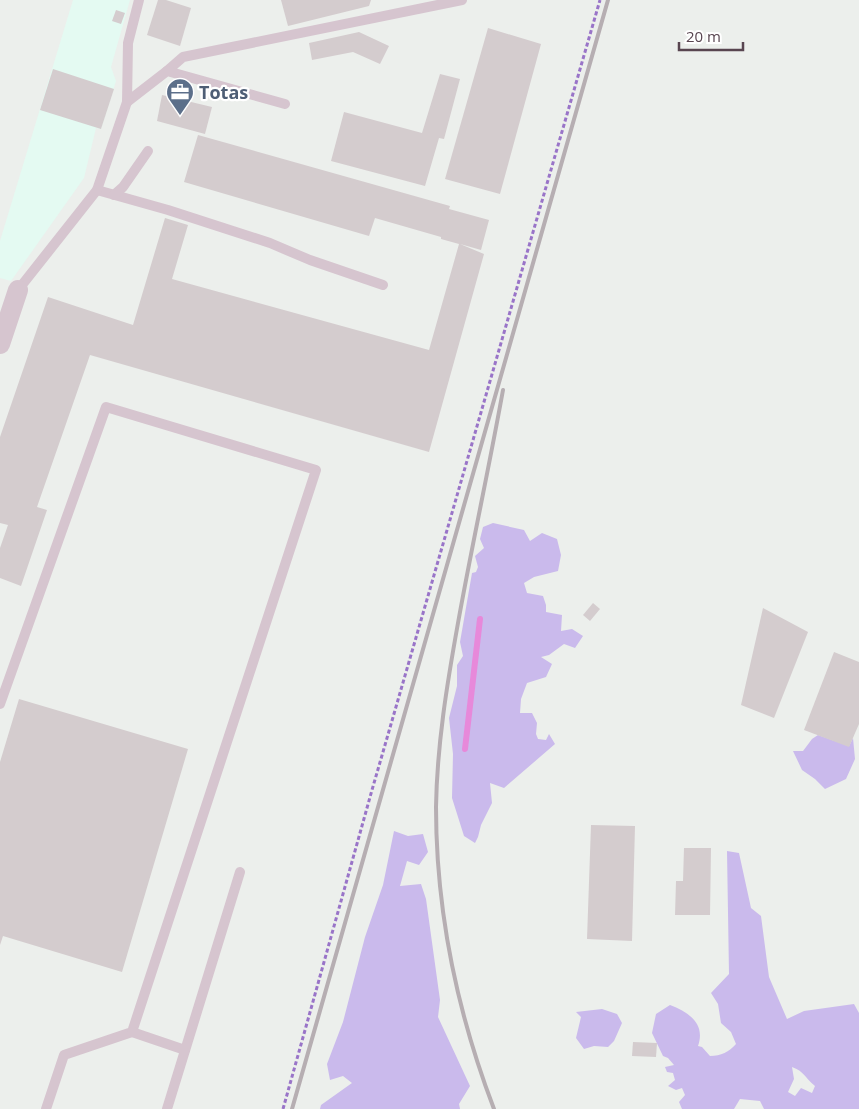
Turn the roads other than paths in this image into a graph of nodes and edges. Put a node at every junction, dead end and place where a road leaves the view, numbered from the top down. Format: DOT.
graph roads {
  1 [pos="139,0"];
  2 [pos="462,0"];
  3 [pos="167,71"];
  4 [pos="127,102"];
  5 [pos="285,104"];
  6 [pos="148,151"];
  7 [pos="97,190"];
  8 [pos="114,195"];
  9 [pos="383,286"];
  10 [pos="18,290"];
  11 [pos="0,344"];
  12 [pos="0,704"];
  13 [pos="240,872"];
  14 [pos="132,1032"];
  15 [pos="185,1050"];
  16 [pos="46,1109"];
  17 [pos="166,1109"];
  1 -- 4 [label="lane"];
  2 -- 3 [label="lane"];
  3 -- 4 [label="lane"];
  3 -- 5 [label="lane"];
  4 -- 7 [label="lane"];
  6 -- 8 [label="lane"];
  7 -- 8 [label="lane"];
  7 -- 10 [label="lane"];
  8 -- 9 [label="lane"];
  10 -- 11 [label="street"];
  12 -- 14 [label="lane"];
  13 -- 15 [label="lane"];
  14 -- 15 [label="lane"];
  14 -- 16 [label="lane"];
  15 -- 17 [label="lane"];
}
